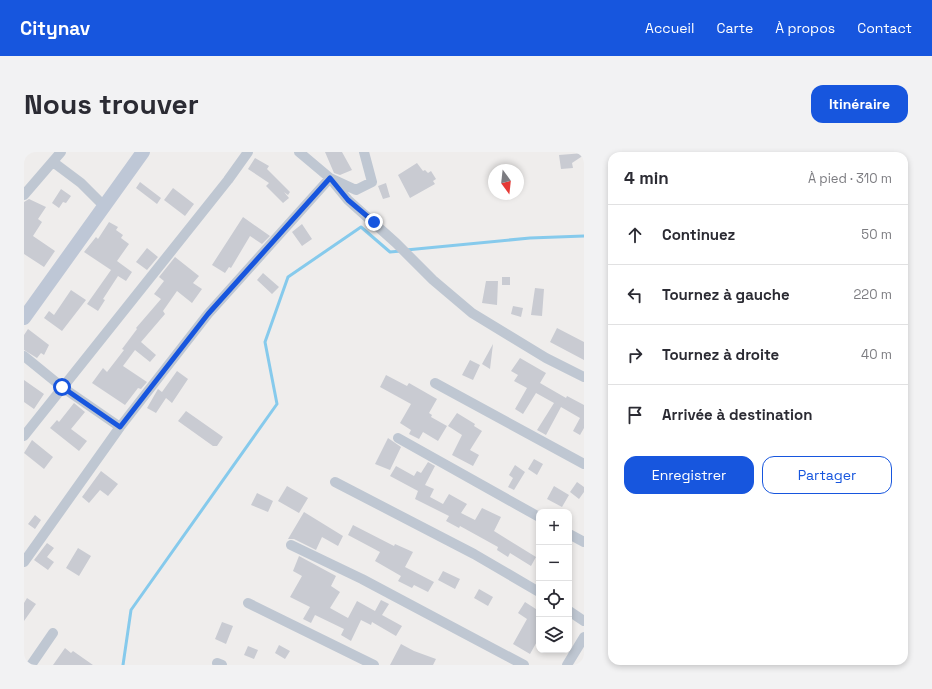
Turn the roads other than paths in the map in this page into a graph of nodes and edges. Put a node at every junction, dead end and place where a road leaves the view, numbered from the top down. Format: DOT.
graph roads {
  1 [pos="61,152"];
  2 [pos="143,152"];
  3 [pos="248,152"];
  4 [pos="299,152"];
  5 [pos="364,152"];
  6 [pos="54,162"];
  7 [pos="330,178"];
  8 [pos="24,195"];
  9 [pos="105,205"];
  10 [pos="24,318"];
  11 [pos="24,356"];
  12 [pos="582,372"];
  13 [pos="434,384"];
  14 [pos="62,387"];
  15 [pos="120,427"];
  16 [pos="24,436"];
  17 [pos="398,438"];
  18 [pos="584,464"];
  19 [pos="335,482"];
  20 [pos="536,515"];
  21 [pos="572,536"];
  22 [pos="584,542"];
  23 [pos="291,545"];
  24 [pos="24,562"];
  25 [pos="536,590"];
  26 [pos="248,603"];
  27 [pos="572,613"];
  28 [pos="584,621"];
  29 [pos="53,633"];
  30 [pos="584,637"];
  31 [pos="31,665"];
  32 [pos="374,665"];
  33 [pos="524,665"];
  34 [pos="567,665"];
  1 -- 6 [label="street"];
  2 -- 9 [label="street"];
  3 -- 14 [label="street"];
  4 -- 7 [label="street"];
  5 -- 7 [label="street"];
  6 -- 8 [label="street"];
  6 -- 9 [label="street"];
  7 -- 12 [label="street"];
  7 -- 15 [label="street"];
  9 -- 10 [label="street"];
  11 -- 14 [label="street"];
  13 -- 18 [label="street"];
  14 -- 15 [label="street"];
  14 -- 16 [label="street"];
  15 -- 24 [label="street"];
  17 -- 20 [label="street"];
  19 -- 25 [label="street"];
  21 -- 22 [label="street"];
  23 -- 33 [label="street"];
  26 -- 32 [label="street"];
  27 -- 28 [label="street"];
  29 -- 31 [label="street"];
  30 -- 34 [label="street"];
}
